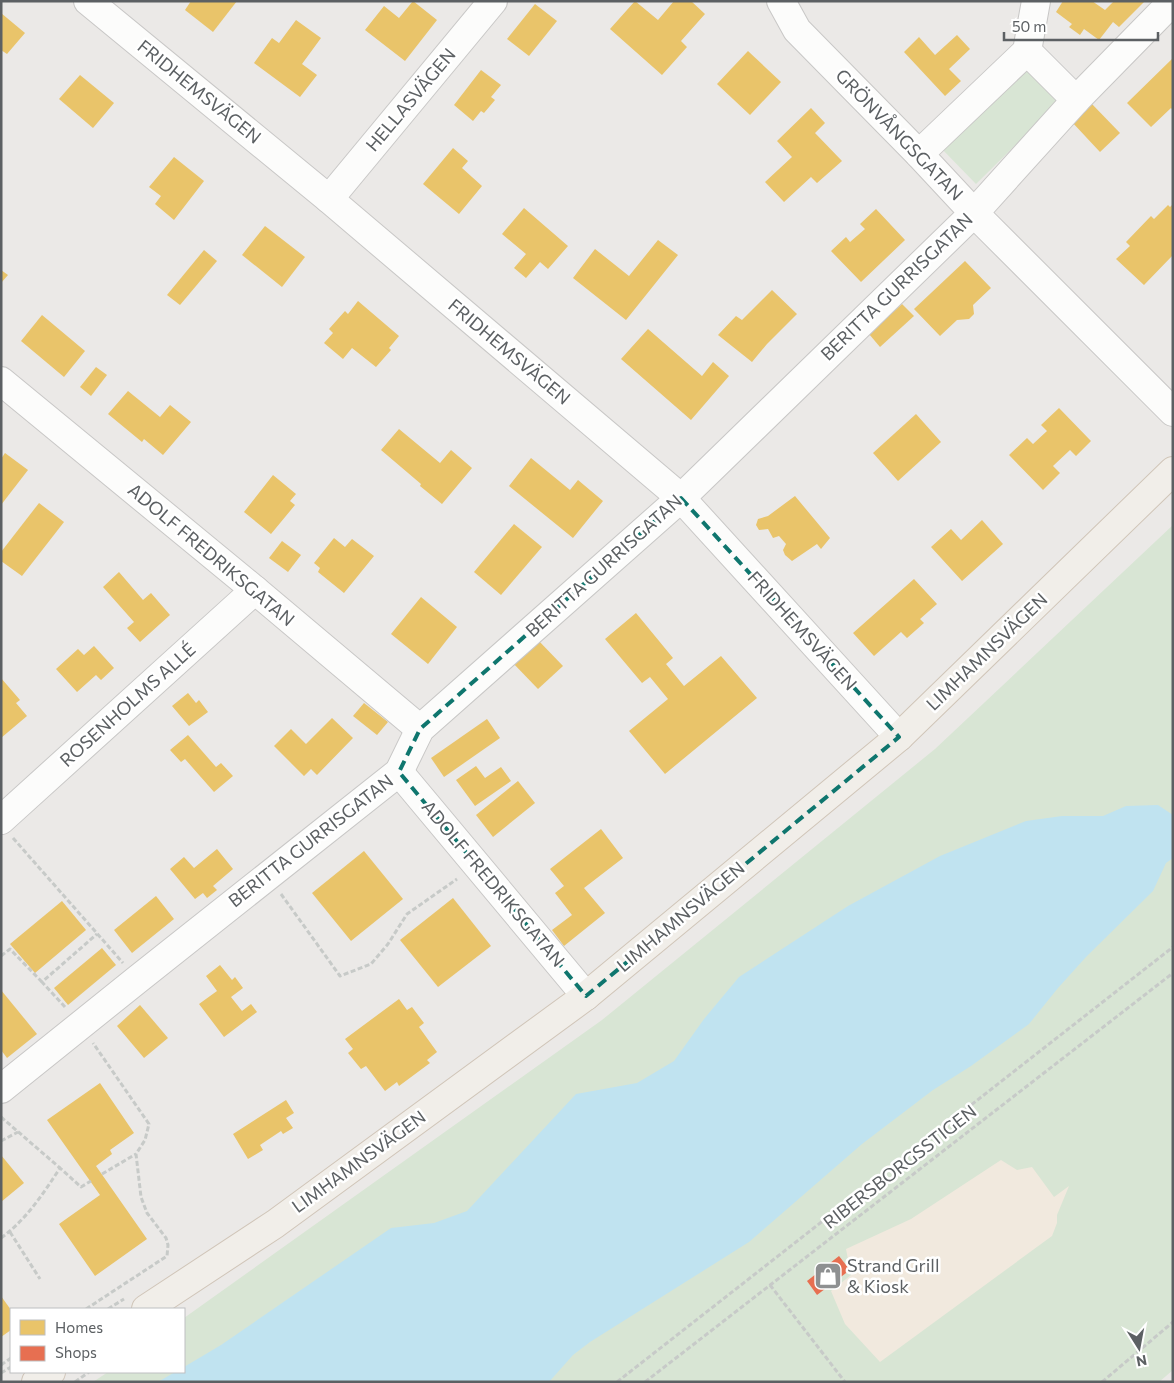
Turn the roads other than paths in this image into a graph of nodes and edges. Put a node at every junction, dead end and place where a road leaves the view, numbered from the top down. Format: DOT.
graph roads {
  1 [pos="88,1"];
  2 [pos="493,1"];
  3 [pos="781,1"];
  4 [pos="1036,1"];
  5 [pos="1173,1"];
  6 [pos="1027,51"];
  7 [pos="1076,100"];
  8 [pos="919,154"];
  9 [pos="329,198"];
  10 [pos="974,213"];
  11 [pos="1,381"];
  12 [pos="1173,412"];
  13 [pos="1173,471"];
  14 [pos="681,498"];
  15 [pos="254,590"];
  16 [pos="420,729"];
  17 [pos="899,736"];
  18 [pos="399,772"];
  19 [pos="4,826"];
  20 [pos="586,996"];
  21 [pos="1,1089"];
  22 [pos="139,1302"];
  23 [pos="50,1373"];
  24 [pos="36,1382"];
  1 -- 9 [label="street, FRIDHEMSVÄGEN"];
  2 -- 9 [label="street, HELLASVÄGEN"];
  3 -- 8 [label="street, GRÖNVÅNGSGATAN"];
  4 -- 6 [label="street"];
  5 -- 7 [label="street, BERITTA GURRISGATAN"];
  6 -- 7 [label="street"];
  6 -- 8 [label="street"];
  7 -- 10 [label="street, BERITTA GURRISGATAN"];
  8 -- 10 [label="street, GRÖNVÅNGSGATAN"];
  9 -- 14 [label="street, FRIDHEMSVÄGEN"];
  10 -- 12 [label="street, GRÖNVÅNGSGATAN"];
  10 -- 14 [label="street, BERITTA GURRISGATAN"];
  11 -- 15 [label="street, ADOLF FREDRIKSGATAN"];
  13 -- 17 [label="main road, LIMHAMNSVÄGEN"];
  14 -- 16 [label="street, BERITTA GURRISGATAN"];
  14 -- 17 [label="street, FRIDHEMSVÄGEN"];
  15 -- 16 [label="street, ADOLF FREDRIKSGATAN"];
  15 -- 19 [label="street, ROSENHOLMS ALLÉ"];
  16 -- 18 [label="street, BERITTA GURRISGATAN"];
  17 -- 20 [label="main road, LIMHAMNSVÄGEN"];
  18 -- 20 [label="street, ADOLF FREDRIKSGATAN"];
  18 -- 21 [label="street, BERITTA GURRISGATAN"];
  20 -- 22 [label="main road, LIMHAMNSVÄGEN"];
  23 -- 24 [label="main road"];
}
